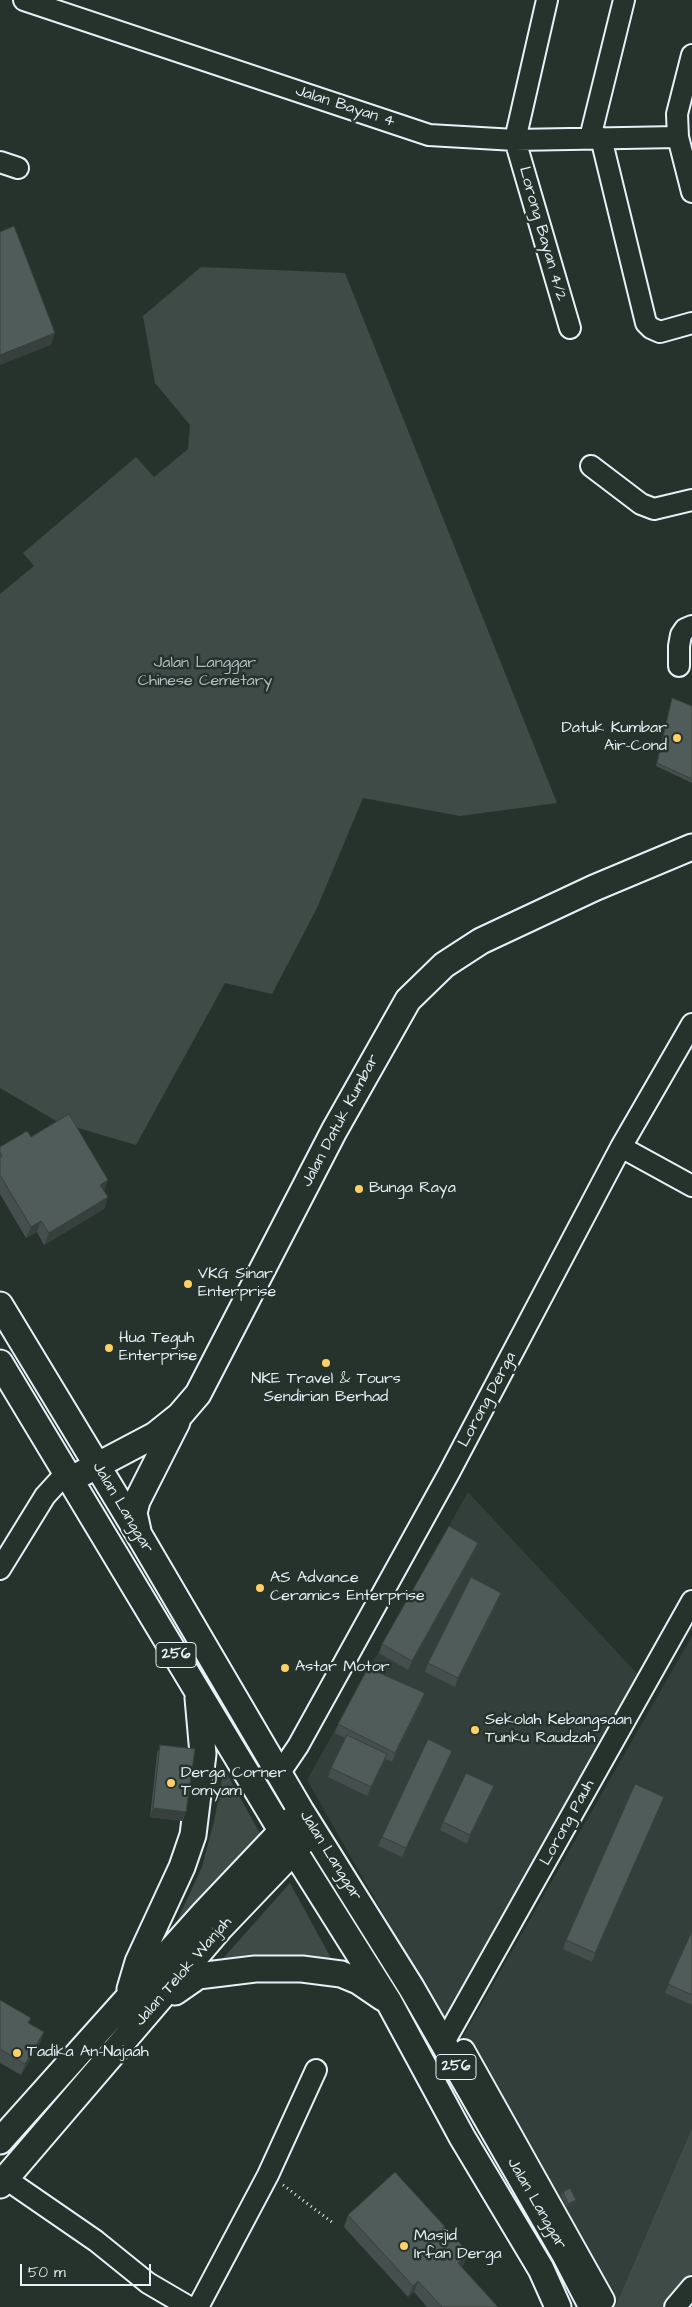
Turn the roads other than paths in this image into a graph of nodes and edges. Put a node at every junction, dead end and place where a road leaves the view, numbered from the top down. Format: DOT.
graph roads {
  1 [pos="24,0"];
  2 [pos="547,0"];
  3 [pos="624,0"];
  4 [pos="692,54"];
  5 [pos="678,137"];
  6 [pos="595,138"];
  7 [pos="514,140"];
  8 [pos="692,192"];
  9 [pos="692,323"];
  10 [pos="570,328"];
  11 [pos="590,466"];
  12 [pos="692,500"];
  13 [pos="692,626"];
  14 [pos="679,666"];
  15 [pos="692,847"];
  16 [pos="692,1024"];
  17 [pos="621,1147"];
  18 [pos="692,1186"];
  19 [pos="0,1305"];
  20 [pos="1,1368"];
  21 [pos="198,1394"];
  22 [pos="97,1466"];
  23 [pos="68,1477"];
  24 [pos="138,1533"];
  25 [pos="0,1569"];
  26 [pos="692,1601"];
  27 [pos="196,1687"];
  28 [pos="279,1774"];
  29 [pos="308,1821"];
  30 [pos="287,1839"];
  31 [pos="127,1999"];
  32 [pos="389,2002"];
  33 [pos="147,2014"];
  34 [pos="454,2047"];
  35 [pos="316,2070"];
  36 [pos="4,2129"];
  37 [pos="3,2182"];
  38 [pos="692,2287"];
  39 [pos="598,2304"];
  40 [pos="189,2307"];
  41 [pos="198,2307"];
  42 [pos="558,2307"];
  43 [pos="675,2307"];
  1 -- 7 [label="street, Jalan Bayan 4"];
  2 -- 7 [label="street"];
  3 -- 6 [label="street"];
  4 -- 5 [label="street"];
  5 -- 6 [label="street, Jalan Bayan 4"];
  5 -- 8 [label="street"];
  6 -- 7 [label="street, Jalan Bayan 4"];
  6 -- 9 [label="street"];
  7 -- 10 [label="street, Lorong Bayan 4/2"];
  11 -- 12 [label="street"];
  13 -- 14 [label="street"];
  15 -- 21 [label="main road, Jalan Datuk Kumbar"];
  16 -- 17 [label="street, Lorong Derga"];
  17 -- 18 [label="street"];
  17 -- 28 [label="street, Lorong Derga"];
  19 -- 22 [label="main road, Jalan Langgar / 256"];
  20 -- 23 [label="main road, Jalan Langgar / 256"];
  21 -- 22 [label="main road, Jalan Datuk Kumbar"];
  21 -- 24 [label="main road"];
  22 -- 23 [label="main road, Jalan Datuk Kumbar"];
  22 -- 24 [label="main road, Jalan Langgar / 256"];
  23 -- 25 [label="street"];
  23 -- 27 [label="main road, Jalan Langgar / 256"];
  24 -- 28 [label="main road, Jalan Langgar / 256"];
  26 -- 34 [label="street, Lorong Pauh"];
  27 -- 30 [label="main road, Jalan Langgar / 256"];
  27 -- 31 [label="main road"];
  28 -- 29 [label="main road, Jalan Langgar / 256"];
  29 -- 30 [label="main road, Jalan Telok Wanjah"];
  29 -- 34 [label="main road, Jalan Langgar / 256"];
  30 -- 31 [label="main road, Jalan Telok Wanjah"];
  30 -- 32 [label="main road, Jalan Langgar / 256"];
  30 -- 33 [label="main road, Jalan Telok Wanjah"];
  31 -- 36 [label="main road, Jalan Telok Wanjah"];
  32 -- 33 [label="main road"];
  32 -- 42 [label="main road, Jalan Langgar / 256"];
  33 -- 37 [label="main road, Jalan Telok Wanjah"];
  34 -- 39 [label="main road, Jalan Langgar / 256"];
  35 -- 41 [label="street"];
  37 -- 40 [label="street"];
  38 -- 43 [label="street"];
}
